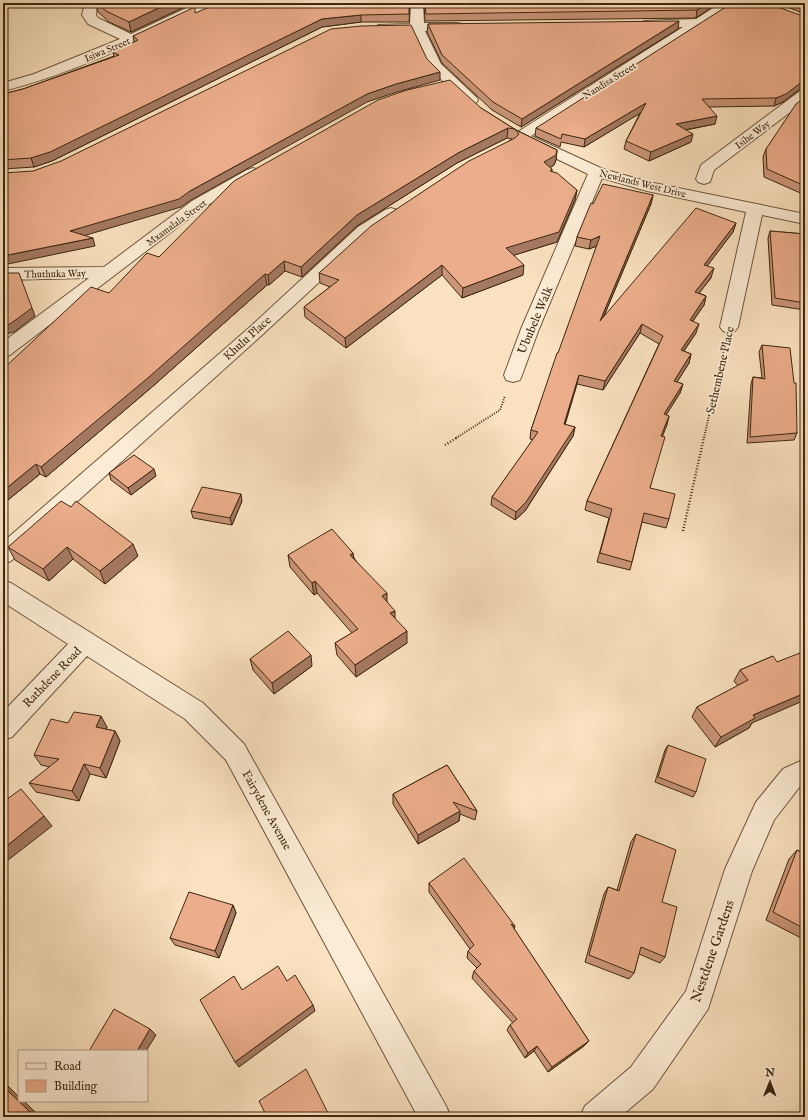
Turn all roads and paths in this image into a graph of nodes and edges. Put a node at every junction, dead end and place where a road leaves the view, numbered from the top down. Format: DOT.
graph roads {
  1 [pos="91,3"];
  2 [pos="207,3"];
  3 [pos="417,3"];
  4 [pos="730,3"];
  5 [pos="698,23"];
  6 [pos="636,24"];
  7 [pos="472,27"];
  8 [pos="368,28"];
  9 [pos="417,28"];
  10 [pos="131,39"];
  11 [pos="3,87"];
  12 [pos="805,94"];
  13 [pos="481,108"];
  14 [pos="515,132"];
  15 [pos="266,166"];
  16 [pos="597,172"];
  17 [pos="704,179"];
  18 [pos="407,202"];
  19 [pos="755,209"];
  20 [pos="805,219"];
  21 [pos="107,272"];
  22 [pos="3,274"];
  23 [pos="729,327"];
  24 [pos="3,351"];
  25 [pos="512,375"];
  26 [pos="445,445"];
  27 [pos="683,531"];
  28 [pos="3,555"];
  29 [pos="3,590"];
  30 [pos="85,642"];
  31 [pos="3,729"];
  32 [pos="805,771"];
  33 [pos="435,1117"];
  34 [pos="596,1117"];
  1 -- 10 [label="street"];
  2 -- 10 [label="street, Isiwa Street"];
  3 -- 9 [label="street"];
  4 -- 5 [label="street, Nandisa Street"];
  5 -- 6 [label="street"];
  5 -- 14 [label="street, Nandisa Street"];
  7 -- 9 [label="street"];
  8 -- 9 [label="street"];
  9 -- 13 [label="street"];
  10 -- 11 [label="street, Isiwa Street"];
  12 -- 17 [label="street, Isihe Way"];
  14 -- 16 [label="street, Newlands West Drive"];
  15 -- 21 [label="street, Mxamalala Street"];
  16 -- 19 [label="street, Newlands West Drive"];
  16 -- 25 [label="street, Ububele Walk"];
  18 -- 28 [label="street, Khulu Place"];
  19 -- 20 [label="street, Newlands West Drive"];
  19 -- 23 [label="street, Sethembene Place"];
  21 -- 22 [label="street, Thuthuka Way"];
  21 -- 24 [label="street, Mxamalala Street"];
  23 -- 27 [label="path, Sethembene Place"];
  25 -- 26 [label="path"];
  29 -- 30 [label="street, Fairydene Avenue"];
  30 -- 31 [label="street, Rathdene Road"];
  30 -- 33 [label="street, Fairydene Avenue"];
  32 -- 34 [label="street, Nestdene Gardens"];
}
